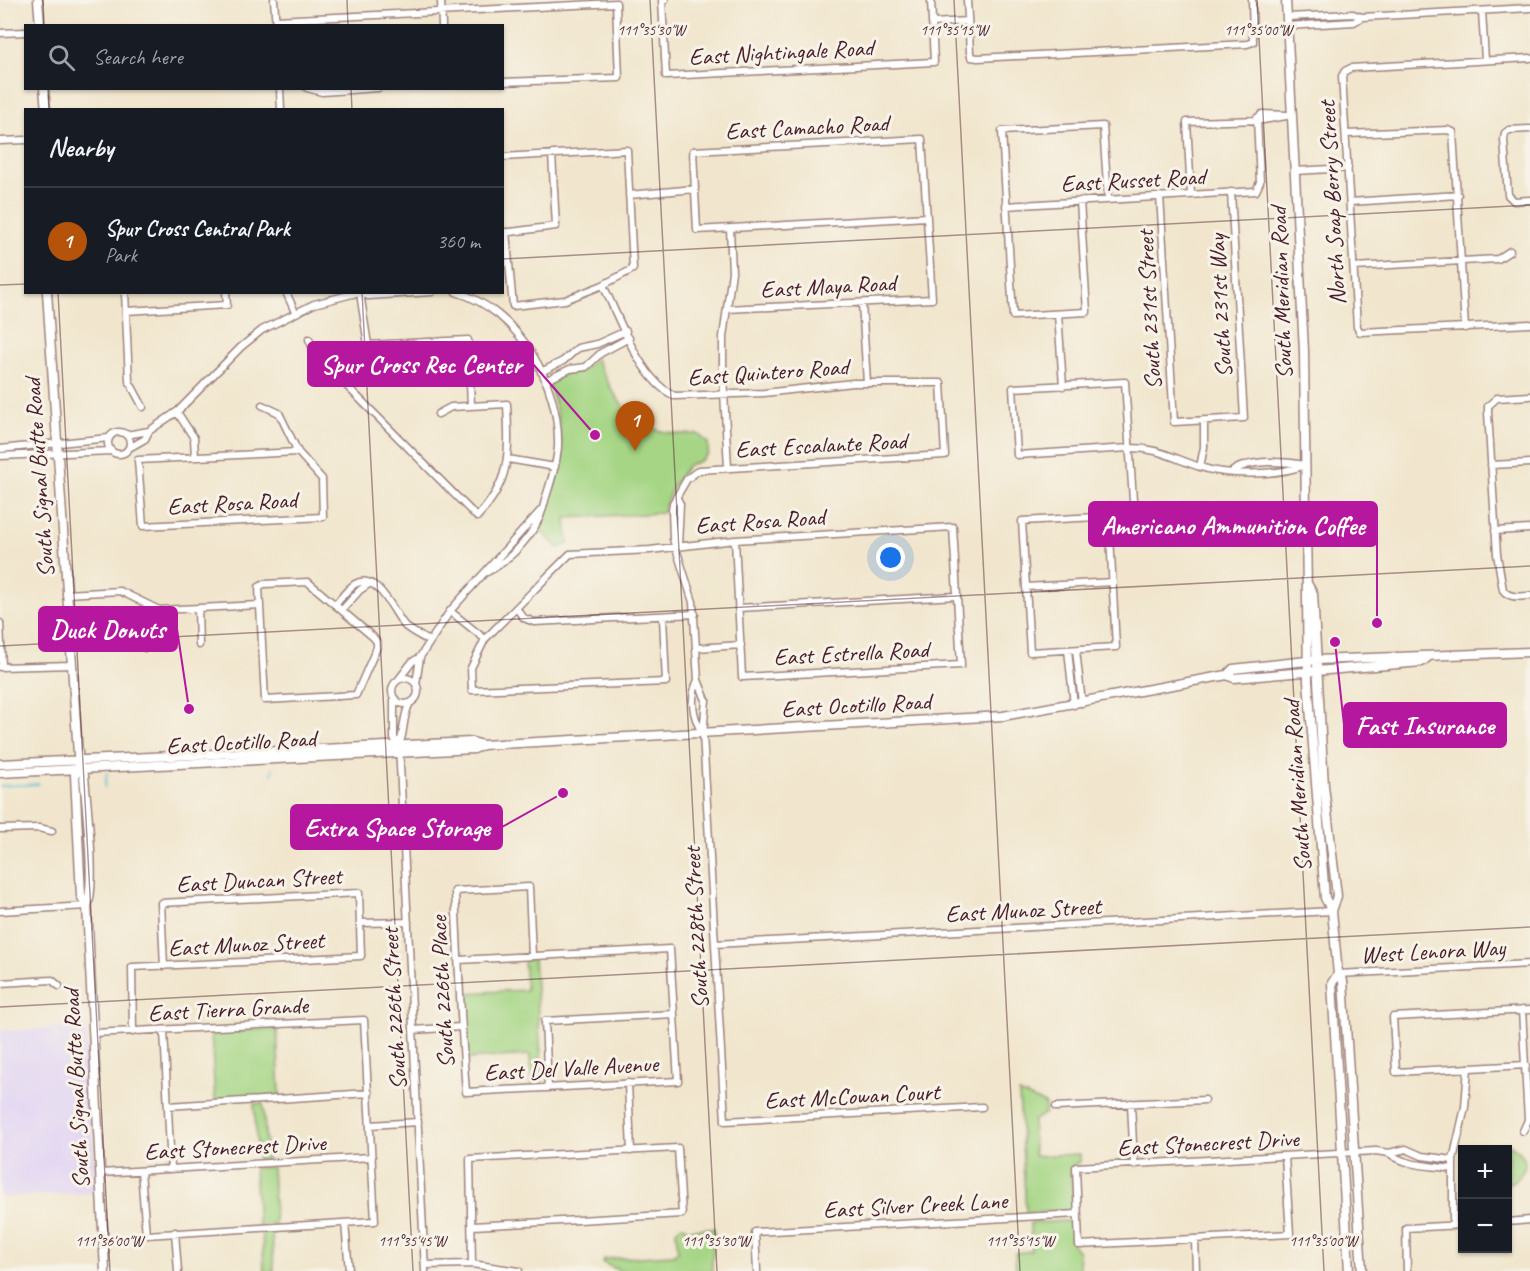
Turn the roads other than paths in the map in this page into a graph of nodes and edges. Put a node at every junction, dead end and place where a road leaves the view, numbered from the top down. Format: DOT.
graph roads {
  1 [pos="39,0"];
  2 [pos="274,0"];
  3 [pos="441,0"];
  4 [pos="663,0"];
  5 [pos="931,0"];
  6 [pos="967,0"];
  7 [pos="1252,0"];
  8 [pos="1286,0"];
  9 [pos="1528,0"];
  10 [pos="1529,8"];
  11 [pos="1482,11"];
  12 [pos="441,12"];
  13 [pos="968,21"];
  14 [pos="1287,22"];
  15 [pos="276,23"];
  16 [pos="932,23"];
  17 [pos="40,24"];
  18 [pos="442,24"];
  19 [pos="24,32"];
  20 [pos="0,33"];
  21 [pos="1530,58"];
  22 [pos="1485,60"];
  23 [pos="504,82"];
  24 [pos="44,90"];
  25 [pos="280,90"];
  26 [pos="314,90"];
  27 [pos="350,90"];
  28 [pos="46,108"];
  29 [pos="281,108"];
  30 [pos="1292,116"];
  31 [pos="1257,118"];
  32 [pos="1530,129"];
  33 [pos="1346,135"];
  34 [pos="24,140"];
  35 [pos="0,141"];
  36 [pos="552,154"];
  37 [pos="504,157"];
  38 [pos="1348,168"];
  39 [pos="1295,171"];
  40 [pos="695,189"];
  41 [pos="1231,192"];
  42 [pos="1191,194"];
  43 [pos="629,195"];
  44 [pos="1458,195"];
  45 [pos="1160,196"];
  46 [pos="1108,199"];
  47 [pos="1530,200"];
  48 [pos="1080,201"];
  49 [pos="1350,202"];
  50 [pos="1006,206"];
  51 [pos="927,217"];
  52 [pos="730,229"];
  53 [pos="504,232"];
  54 [pos="1510,251"];
  55 [pos="1461,261"];
  56 [pos="1354,267"];
  57 [pos="603,285"];
  58 [pos="47,294"];
  59 [pos="125,294"];
  60 [pos="226,294"];
  61 [pos="287,294"];
  62 [pos="355,294"];
  63 [pos="360,294"];
  64 [pos="363,294"];
  65 [pos="400,294"];
  66 [pos="462,294"];
  67 [pos="862,303"];
  68 [pos="727,309"];
  69 [pos="126,310"];
  70 [pos="295,312"];
  71 [pos="1058,314"];
  72 [pos="1530,324"];
  73 [pos="1465,328"];
  74 [pos="626,331"];
  75 [pos="629,338"];
  76 [pos="309,339"];
  77 [pos="368,345"];
  78 [pos="584,348"];
  79 [pos="572,355"];
  80 [pos="592,360"];
  81 [pos="577,367"];
  82 [pos="333,372"];
  83 [pos="543,377"];
  84 [pos="867,383"];
  85 [pos="1063,386"];
  86 [pos="724,395"];
  87 [pos="1530,396"];
  88 [pos="262,405"];
  89 [pos="471,405"];
  90 [pos="143,406"];
  91 [pos="177,412"];
  92 [pos="438,414"];
  93 [pos="1203,420"];
  94 [pos="149,431"];
  95 [pos="126,435"];
  96 [pos="109,438"];
  97 [pos="129,448"];
  98 [pos="1129,448"];
  99 [pos="0,449"];
  100 [pos="57,449"];
  101 [pos="111,451"];
  102 [pos="298,452"];
  103 [pos="945,455"];
  104 [pos="0,456"];
  105 [pos="195,457"];
  106 [pos="508,459"];
  107 [pos="1530,462"];
  108 [pos="1305,465"];
  109 [pos="1491,465"];
  110 [pos="555,467"];
  111 [pos="1200,467"];
  112 [pos="728,468"];
  113 [pos="699,470"];
  114 [pos="1109,517"];
  115 [pos="1530,529"];
  116 [pos="1495,531"];
  117 [pos="735,540"];
  118 [pos="678,546"];
  119 [pos="1113,582"];
  120 [pos="369,584"];
  121 [pos="1026,587"];
  122 [pos="66,594"];
  123 [pos="957,596"];
  124 [pos="1530,596"];
  125 [pos="336,604"];
  126 [pos="260,605"];
  127 [pos="149,606"];
  128 [pos="198,608"];
  129 [pos="516,608"];
  130 [pos="738,608"];
  131 [pos="342,610"];
  132 [pos="450,611"];
  133 [pos="695,614"];
  134 [pos="663,617"];
  135 [pos="0,623"];
  136 [pos="485,639"];
  137 [pos="429,641"];
  138 [pos="199,645"];
  139 [pos="741,645"];
  140 [pos="145,648"];
  141 [pos="697,648"];
  142 [pos="1068,650"];
  143 [pos="1076,650"];
  144 [pos="1530,652"];
  145 [pos="420,657"];
  146 [pos="72,665"];
  147 [pos="1312,665"];
  148 [pos="1,667"];
  149 [pos="399,679"];
  150 [pos="698,680"];
  151 [pos="416,684"];
  152 [pos="394,698"];
  153 [pos="410,703"];
  154 [pos="1078,704"];
  155 [pos="703,734"];
  156 [pos="399,750"];
  157 [pos="0,764"];
  158 [pos="78,764"];
  159 [pos="0,773"];
  160 [pos="0,829"];
  161 [pos="52,831"];
  162 [pos="87,906"];
  163 [pos="0,911"];
  164 [pos="1332,911"];
  165 [pos="408,922"];
  166 [pos="360,923"];
  167 [pos="715,944"];
  168 [pos="532,956"];
  169 [pos="458,960"];
  170 [pos="1530,964"];
  171 [pos="164,966"];
  172 [pos="1338,974"];
  173 [pos="0,982"];
  174 [pos="59,986"];
  175 [pos="1522,1010"];
  176 [pos="1530,1010"];
  177 [pos="674,1014"];
  178 [pos="461,1027"];
  179 [pos="164,1030"];
  180 [pos="413,1030"];
  181 [pos="133,1032"];
  182 [pos="93,1034"];
  183 [pos="1526,1065"];
  184 [pos="1468,1068"];
  185 [pos="628,1083"];
  186 [pos="548,1088"];
  187 [pos="466,1092"];
  188 [pos="369,1093"];
  189 [pos="1206,1100"];
  190 [pos="1131,1103"];
  191 [pos="168,1106"];
  192 [pos="981,1107"];
  193 [pos="1056,1107"];
  194 [pos="725,1121"];
  195 [pos="418,1122"];
  196 [pos="370,1125"];
  197 [pos="1523,1131"];
  198 [pos="631,1151"];
  199 [pos="1354,1153"];
  200 [pos="1389,1153"];
  201 [pos="1342,1154"];
  202 [pos="1418,1154"];
  203 [pos="372,1157"];
  204 [pos="1285,1157"];
  205 [pos="1453,1160"];
  206 [pos="1416,1164"];
  207 [pos="1134,1165"];
  208 [pos="171,1169"];
  209 [pos="1452,1169"];
  210 [pos="141,1171"];
  211 [pos="100,1173"];
  212 [pos="1078,1214"];
  213 [pos="1530,1220"];
  214 [pos="1512,1222"];
  215 [pos="345,1223"];
  216 [pos="1458,1225"];
  217 [pos="473,1226"];
  218 [pos="1453,1226"];
  219 [pos="176,1233"];
  220 [pos="1195,1240"];
  221 [pos="472,1264"];
  222 [pos="425,1268"];
  223 [pos="508,1270"];
  224 [pos="105,1271"];
  225 [pos="178,1271"];
  226 [pos="348,1271"];
  227 [pos="519,1271"];
  228 [pos="757,1271"];
  229 [pos="1196,1271"];
  230 [pos="1349,1271"];
  231 [pos="1362,1271"];
  232 [pos="1407,1271"];
  1 -- 17 [label="street"];
  2 -- 15 [label="street"];
  3 -- 12 [label="street"];
  4 -- 16 [label="street, East Nightingale Road"];
  5 -- 16 [label="street"];
  6 -- 13 [label="street"];
  7 -- 13 [label="street"];
  8 -- 14 [label="street, South Meridian Road"];
  9 -- 10 [label="street"];
  10 -- 11 [label="street"];
  11 -- 14 [label="street"];
  11 -- 22 [label="street"];
  12 -- 15 [label="street"];
  12 -- 18 [label="street"];
  12 -- 23 [label="street"];
  13 -- 16 [label="street"];
  14 -- 30 [label="street, South Meridian Road"];
  19 -- 20 [label="street"];
  21 -- 22 [label="street"];
  22 -- 33 [label="street, North Soap Berry Street"];
  24 -- 28 [label="street"];
  25 -- 29 [label="street"];
  26 -- 27 [label="street"];
  30 -- 31 [label="street"];
  30 -- 39 [label="street, South Meridian Road"];
  31 -- 41 [label="street, East Russet Road"];
  31 -- 42 [label="street"];
  32 -- 47 [label="street"];
  33 -- 38 [label="street, North Soap Berry Street"];
  33 -- 44 [label="street"];
  34 -- 35 [label="street"];
  36 -- 37 [label="street"];
  36 -- 43 [label="street"];
  36 -- 53 [label="street"];
  38 -- 39 [label="street"];
  38 -- 49 [label="street, North Soap Berry Street"];
  39 -- 108 [label="street, South Meridian Road"];
  40 -- 43 [label="street"];
  40 -- 51 [label="street, East Camacho Road"];
  40 -- 52 [label="street"];
  41 -- 42 [label="street, East Russet Road"];
  41 -- 93 [label="street, South 231st Way"];
  42 -- 45 [label="street, East Russet Road"];
  43 -- 57 [label="street"];
  44 -- 49 [label="street"];
  44 -- 55 [label="street"];
  45 -- 46 [label="street, East Russet Road"];
  45 -- 93 [label="street, South 231st Street"];
  46 -- 48 [label="street, East Russet Road"];
  46 -- 50 [label="street"];
  48 -- 50 [label="street, East Russet Road"];
  48 -- 71 [label="street"];
  49 -- 56 [label="street, North Soap Berry Street"];
  50 -- 71 [label="street"];
  51 -- 52 [label="street"];
  51 -- 67 [label="street, East Maya Road"];
  52 -- 68 [label="street"];
  53 -- 57 [label="street"];
  54 -- 55 [label="street"];
  55 -- 56 [label="street"];
  55 -- 73 [label="street"];
  56 -- 73 [label="street, North Soap Berry Street"];
  57 -- 74 [label="street"];
  58 -- 100 [label="street, South Signal Butte Road"];
  59 -- 69 [label="street"];
  60 -- 69 [label="street"];
  61 -- 70 [label="street"];
  62 -- 70 [label="street"];
  63 -- 77 [label="street"];
  64 -- 65 [label="street"];
  66 -- 83 [label="street"];
  67 -- 68 [label="street, East Maya Road"];
  67 -- 84 [label="street"];
  68 -- 86 [label="street"];
  69 -- 90 [label="street"];
  70 -- 91 [label="street"];
  71 -- 85 [label="street"];
  72 -- 73 [label="street"];
  74 -- 75 [label="street"];
  74 -- 78 [label="street"];
  75 -- 80 [label="street"];
  75 -- 86 [label="street, East Quintero Road"];
  76 -- 82 [label="street"];
  77 -- 82 [label="street"];
  77 -- 89 [label="street"];
  78 -- 79 [label="street"];
  78 -- 80 [label="street"];
  79 -- 81 [label="street"];
  79 -- 83 [label="street"];
  80 -- 81 [label="street"];
  81 -- 83 [label="street"];
  82 -- 106 [label="street"];
  83 -- 110 [label="street"];
  84 -- 86 [label="street, East Quintero Road"];
  84 -- 103 [label="street, East Quintero Road"];
  85 -- 98 [label="street"];
  85 -- 98 [label="street"];
  86 -- 112 [label="street"];
  87 -- 109 [label="street"];
  88 -- 102 [label="street"];
  89 -- 92 [label="street"];
  89 -- 106 [label="street"];
  91 -- 94 [label="street"];
  91 -- 105 [label="street"];
  93 -- 111 [label="street"];
  94 -- 95 [label="street"];
  94 -- 97 [label="street"];
  95 -- 96 [label="street"];
  95 -- 97 [label="street"];
  96 -- 100 [label="street"];
  96 -- 101 [label="street"];
  97 -- 101 [label="street"];
  98 -- 111 [label="street"];
  98 -- 114 [label="street"];
  99 -- 100 [label="street"];
  100 -- 101 [label="street"];
  100 -- 104 [label="street"];
  100 -- 122 [label="street, South Signal Butte Road"];
  102 -- 105 [label="street"];
  102 -- 105 [label="street, East Rosa Road"];
  103 -- 112 [label="street, East Escalante Road"];
  106 -- 110 [label="street"];
  107 -- 109 [label="street"];
  108 -- 111 [label="street"];
  108 -- 147 [label="street, South Meridian Road"];
  109 -- 116 [label="street"];
  110 -- 132 [label="street"];
  112 -- 113 [label="street, East Escalante Road"];
  113 -- 118 [label="street, South 228th Street"];
  114 -- 119 [label="street"];
  114 -- 121 [label="street"];
  115 -- 116 [label="street"];
  116 -- 124 [label="street"];
  117 -- 118 [label="street, East Rosa Road"];
  117 -- 123 [label="street, East Rosa Road"];
  117 -- 130 [label="street"];
  118 -- 129 [label="street, East Rosa Road"];
  118 -- 133 [label="street, South 228th Street"];
  119 -- 121 [label="street"];
  119 -- 143 [label="street"];
  120 -- 125 [label="street"];
  120 -- 131 [label="street"];
  120 -- 137 [label="street"];
  121 -- 142 [label="street"];
  122 -- 127 [label="street"];
  122 -- 146 [label="street, South Signal Butte Road"];
  123 -- 130 [label="street"];
  123 -- 139 [label="street, East Estrella Road"];
  125 -- 126 [label="street"];
  125 -- 131 [label="street"];
  126 -- 128 [label="street"];
  126 -- 131 [label="street"];
  127 -- 128 [label="street"];
  127 -- 140 [label="street"];
  128 -- 138 [label="street"];
  129 -- 134 [label="street"];
  129 -- 136 [label="street"];
  130 -- 139 [label="street"];
  132 -- 136 [label="street"];
  132 -- 137 [label="street"];
  133 -- 134 [label="street"];
  133 -- 141 [label="street, South 228th Street"];
  134 -- 136 [label="street"];
  135 -- 148 [label="street"];
  137 -- 145 [label="street"];
  139 -- 141 [label="street, East Estrella Road"];
  141 -- 150 [label="street, South 228th Street"];
  142 -- 143 [label="street"];
  142 -- 154 [label="street"];
  143 -- 154 [label="street"];
  144 -- 147 [label="street, East Ocotillo Road"];
  145 -- 149 [label="street"];
  145 -- 151 [label="street"];
  146 -- 148 [label="street"];
  146 -- 158 [label="street, South Signal Butte Road"];
  147 -- 154 [label="street, East Ocotillo Road"];
  147 -- 164 [label="street, South Meridian Road"];
  149 -- 151 [label="street"];
  149 -- 152 [label="street"];
  150 -- 155 [label="street, South 228th Street"];
  150 -- 155 [label="street, South 228th Street"];
  151 -- 153 [label="street"];
  152 -- 153 [label="street"];
  152 -- 156 [label="street"];
  153 -- 156 [label="street"];
  154 -- 155 [label="street, East Ocotillo Road"];
  155 -- 156 [label="street, East Ocotillo Road"];
  155 -- 167 [label="street, South 228th Street"];
  156 -- 158 [label="street, East Ocotillo Road"];
  156 -- 165 [label="street, South 226th Street"];
  157 -- 158 [label="street, East Ocotillo Road"];
  158 -- 159 [label="street, East Ocotillo Road"];
  158 -- 162 [label="street, South Signal Butte Road"];
  160 -- 161 [label="street"];
  162 -- 163 [label="street"];
  162 -- 182 [label="street, South Signal Butte Road"];
  164 -- 167 [label="street, East Munoz Street"];
  164 -- 172 [label="street, South Meridian Road"];
  165 -- 166 [label="street"];
  165 -- 180 [label="street, South 226th Street"];
  166 -- 171 [label="street, East Munoz Street"];
  166 -- 171 [label="street, East Duncan Street"];
  167 -- 194 [label="street, South 228th Street"];
  168 -- 169 [label="street"];
  168 -- 169 [label="street, South 226th Place"];
  168 -- 177 [label="street"];
  169 -- 178 [label="street, South 226th Place"];
  170 -- 172 [label="street, West Lenora Way"];
  171 -- 181 [label="street, East Munoz Street"];
  172 -- 199 [label="street, South Meridian Road"];
  172 -- 201 [label="street, South Meridian Road"];
  173 -- 174 [label="street"];
  175 -- 176 [label="street"];
  175 -- 183 [label="street"];
  175 -- 184 [label="street"];
  177 -- 185 [label="street, East Del Valle Avenue"];
  177 -- 186 [label="street"];
  178 -- 180 [label="street"];
  178 -- 187 [label="street, South 226th Place"];
  179 -- 181 [label="street, East Tierra Grande"];
  179 -- 188 [label="street, East Tierra Grande"];
  179 -- 191 [label="street"];
  180 -- 195 [label="street, South 226th Street"];
  181 -- 182 [label="street, East Tierra Grande"];
  182 -- 211 [label="street, South Signal Butte Road"];
  183 -- 184 [label="street"];
  183 -- 197 [label="street"];
  184 -- 205 [label="street"];
  185 -- 186 [label="street, East Del Valle Avenue"];
  185 -- 198 [label="street"];
  186 -- 187 [label="street, East Del Valle Avenue"];
  188 -- 191 [label="street"];
  188 -- 196 [label="street"];
  189 -- 190 [label="street"];
  190 -- 193 [label="street"];
  190 -- 207 [label="street"];
  191 -- 208 [label="street"];
  192 -- 194 [label="street, East McCowan Court"];
  195 -- 196 [label="street"];
  195 -- 222 [label="street, South 226th Street"];
  196 -- 203 [label="street"];
  198 -- 217 [label="street"];
  198 -- 217 [label="street"];
  199 -- 200 [label="street, East Stonecrest Drive"];
  199 -- 201 [label="street, East Stonecrest Drive"];
  199 -- 231 [label="street, South Meridian Road"];
  200 -- 202 [label="street, East Stonecrest Drive"];
  200 -- 206 [label="street"];
  201 -- 204 [label="street, East Stonecrest Drive"];
  201 -- 230 [label="street, South Meridian Road"];
  202 -- 205 [label="street, East Stonecrest Drive"];
  202 -- 206 [label="street"];
  203 -- 208 [label="street, East Stonecrest Drive"];
  203 -- 215 [label="street"];
  204 -- 207 [label="street, East Stonecrest Drive"];
  204 -- 220 [label="street"];
  205 -- 209 [label="street"];
  206 -- 209 [label="street"];
  207 -- 212 [label="street, East Stonecrest Drive"];
  208 -- 210 [label="street, East Stonecrest Drive"];
  209 -- 218 [label="street"];
  210 -- 211 [label="street, East Stonecrest Drive"];
  210 -- 219 [label="street"];
  211 -- 224 [label="street, South Signal Butte Road"];
  212 -- 220 [label="street"];
  212 -- 228 [label="street, East Silver Creek Lane"];
  213 -- 214 [label="street"];
  215 -- 219 [label="street"];
  215 -- 226 [label="street"];
  216 -- 218 [label="street"];
  217 -- 221 [label="street"];
  218 -- 232 [label="street"];
  219 -- 225 [label="street"];
  220 -- 229 [label="street"];
  221 -- 222 [label="street"];
  221 -- 223 [label="street"];
  223 -- 227 [label="street"];
}
